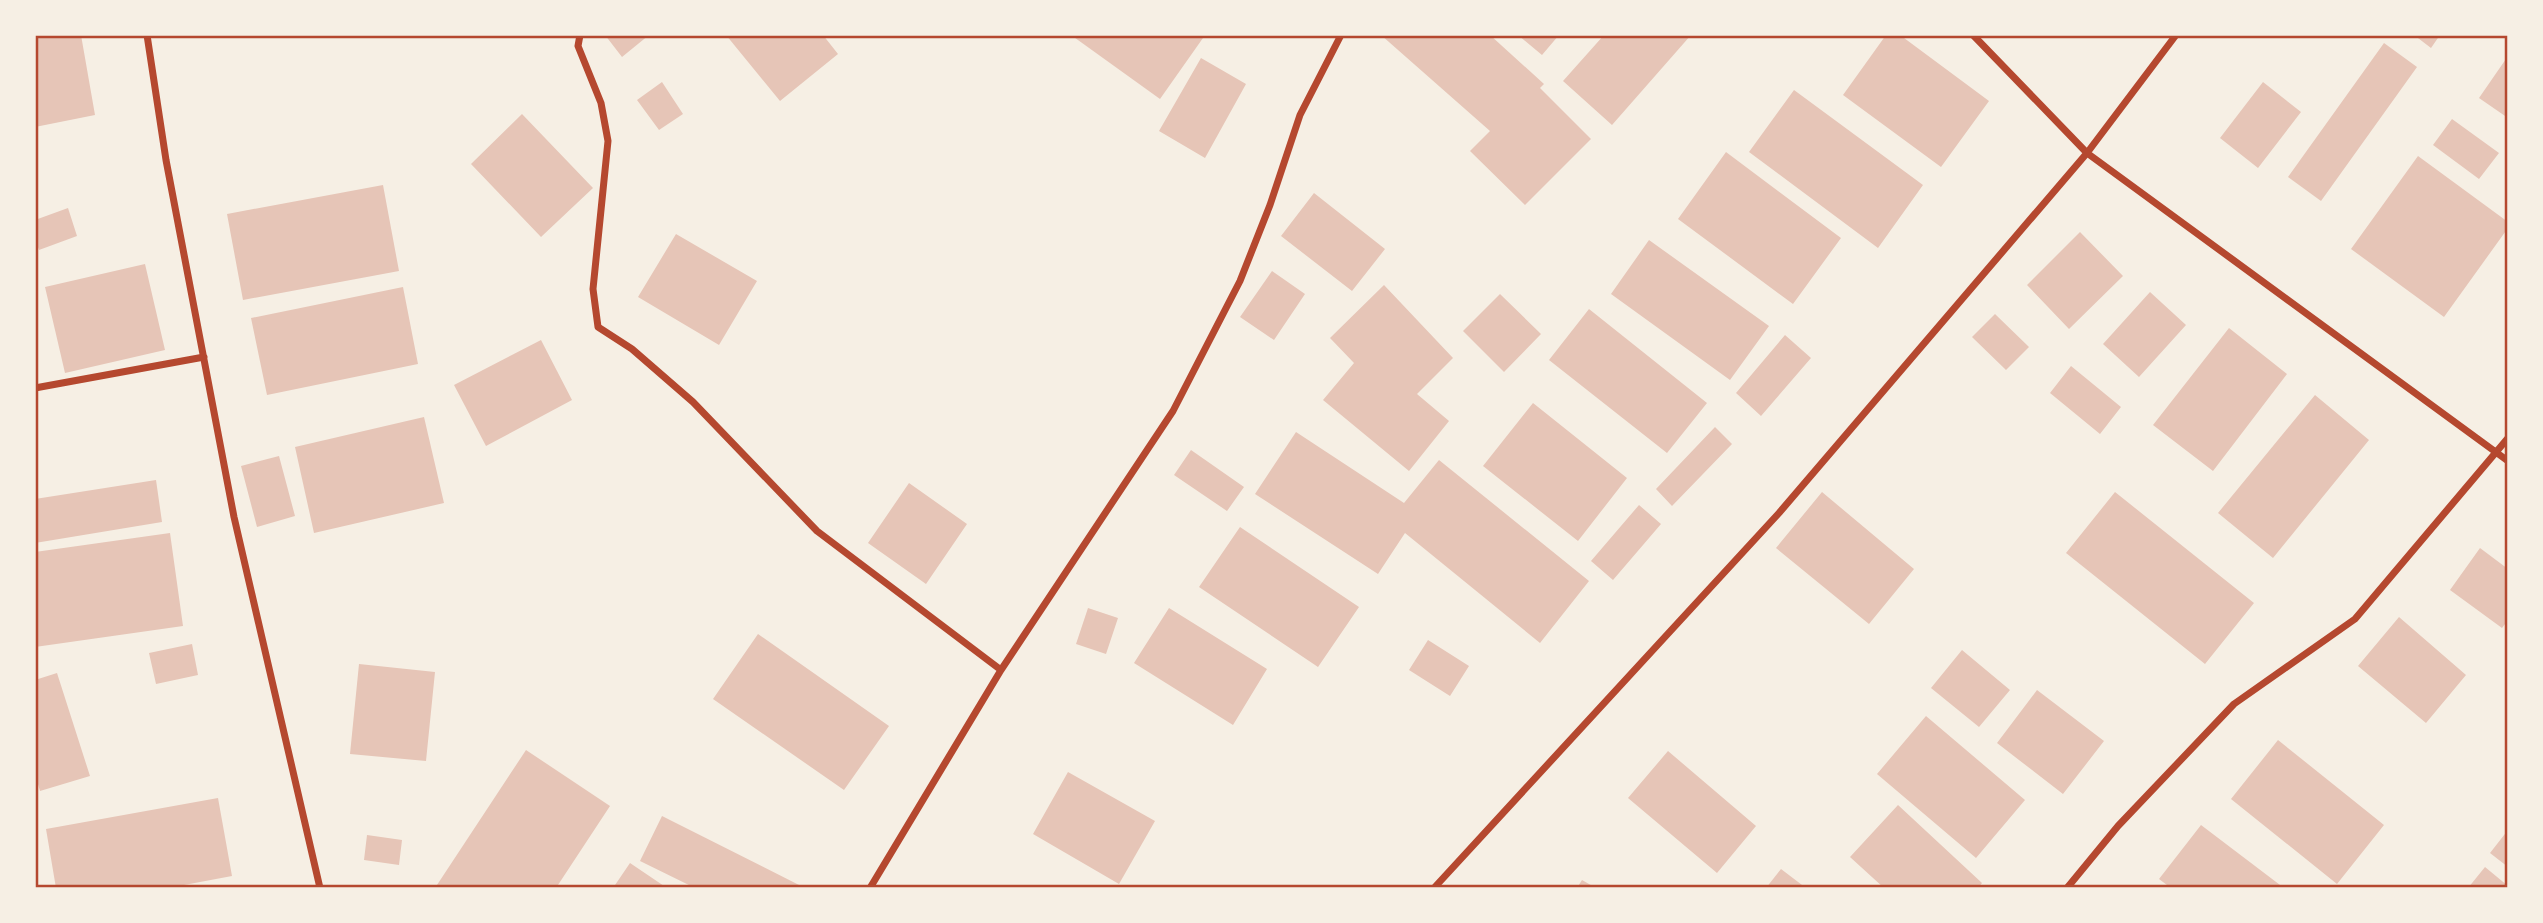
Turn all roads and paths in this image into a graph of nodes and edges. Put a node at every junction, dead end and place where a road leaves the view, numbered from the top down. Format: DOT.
graph roads {
  1 [pos="147,35"];
  2 [pos="580,35"];
  3 [pos="1341,35"];
  4 [pos="1973,35"];
  5 [pos="2176,35"];
  6 [pos="2087,153"];
  7 [pos="204,357"];
  8 [pos="35,388"];
  9 [pos="2508,438"];
  10 [pos="2498,453"];
  11 [pos="2508,461"];
  12 [pos="1001,670"];
  13 [pos="320,888"];
  14 [pos="870,888"];
  15 [pos="1434,888"];
  16 [pos="2067,888"];
  1 -- 7 [label="street"];
  2 -- 12 [label="street"];
  3 -- 12 [label="street"];
  4 -- 6 [label="street"];
  5 -- 6 [label="street"];
  6 -- 10 [label="street"];
  6 -- 15 [label="street"];
  7 -- 8 [label="street"];
  7 -- 13 [label="street"];
  9 -- 10 [label="street"];
  10 -- 11 [label="street"];
  10 -- 16 [label="street"];
  12 -- 14 [label="street"];
}
